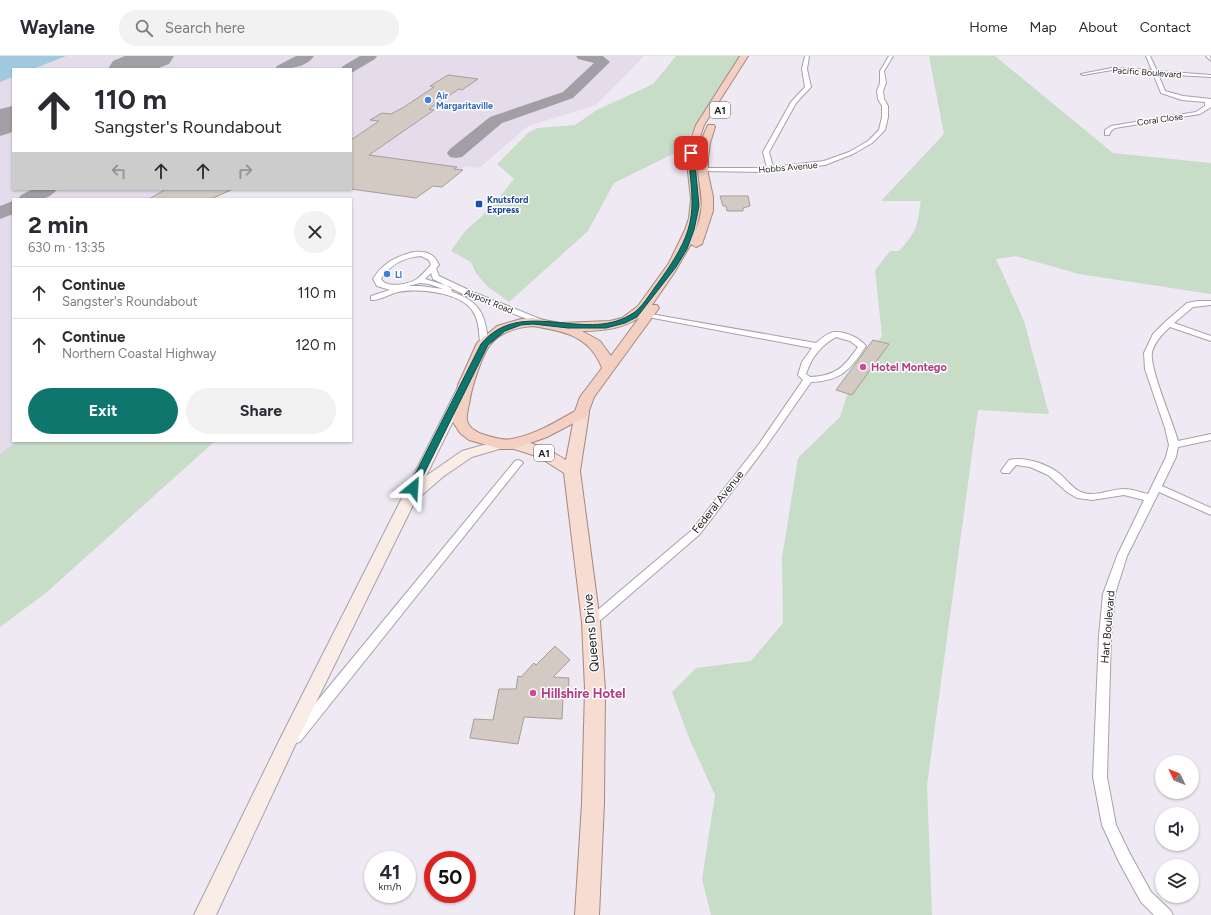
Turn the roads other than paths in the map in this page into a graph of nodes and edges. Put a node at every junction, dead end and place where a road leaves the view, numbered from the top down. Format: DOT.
graph roads {
  1 [pos="744,56"];
  2 [pos="754,56"];
  3 [pos="807,56"];
  4 [pos="891,56"];
  5 [pos="1148,56"];
  6 [pos="1208,56"];
  7 [pos="1211,60"];
  8 [pos="1155,72"];
  9 [pos="1083,74"];
  10 [pos="1211,76"];
  11 [pos="1209,101"];
  12 [pos="1107,134"];
  13 [pos="770,169"];
  14 [pos="703,170"];
  15 [pos="433,269"];
  16 [pos="419,281"];
  17 [pos="448,293"];
  18 [pos="374,298"];
  19 [pos="1211,303"];
  20 [pos="648,315"];
  21 [pos="1168,324"];
  22 [pos="555,325"];
  23 [pos="1211,339"];
  24 [pos="484,344"];
  25 [pos="817,346"];
  26 [pos="609,368"];
  27 [pos="808,380"];
  28 [pos="465,385"];
  29 [pos="582,413"];
  30 [pos="1211,437"];
  31 [pos="507,444"];
  32 [pos="1174,445"];
  33 [pos="518,463"];
  34 [pos="572,471"];
  35 [pos="1006,471"];
  36 [pos="1156,487"];
  37 [pos="1151,499"];
  38 [pos="406,501"];
  39 [pos="1211,512"];
  40 [pos="591,622"];
  41 [pos="282,755"];
  42 [pos="205,915"];
  43 [pos="587,915"];
  44 [pos="1166,915"];
  1 -- 22 [label="highway, A1"];
  2 -- 14 [label="highway, A1"];
  3 -- 13 [label="street"];
  4 -- 13 [label="street, Hobbs Avenue"];
  5 -- 8 [label="street"];
  6 -- 7 [label="street"];
  8 -- 9 [label="street, Pacific Boulevard"];
  8 -- 10 [label="street, Pacific Boulevard"];
  8 -- 11 [label="street"];
  11 -- 12 [label="street, Coral Close"];
  13 -- 14 [label="street, Hobbs Avenue"];
  14 -- 20 [label="highway, A1"];
  15 -- 16 [label="street, Airport Road"];
  15 -- 16 [label="street, Airport Road"];
  15 -- 22 [label="street, Airport Road"];
  16 -- 17 [label="street, Airport Road"];
  17 -- 18 [label="street, Airport Road"];
  17 -- 24 [label="street, Airport Road"];
  19 -- 21 [label="street"];
  20 -- 25 [label="street"];
  20 -- 26 [label="highway, A1"];
  21 -- 23 [label="street"];
  21 -- 32 [label="street"];
  22 -- 24 [label="highway, A1"];
  22 -- 26 [label="highway, A1"];
  24 -- 28 [label="highway, A1"];
  25 -- 27 [label="street"];
  25 -- 27 [label="street"];
  26 -- 29 [label="highway, A1"];
  27 -- 40 [label="street, Federal Avenue"];
  28 -- 31 [label="highway, A1"];
  28 -- 38 [label="main road"];
  29 -- 31 [label="highway, A1"];
  29 -- 34 [label="main road, Queens Drive / A1"];
  30 -- 32 [label="street"];
  31 -- 34 [label="main road, A1"];
  31 -- 38 [label="main road"];
  32 -- 36 [label="street, Hart Boulevard"];
  33 -- 41 [label="street"];
  34 -- 40 [label="main road, Queens Drive / A1"];
  35 -- 37 [label="street"];
  36 -- 37 [label="street, Hart Boulevard"];
  36 -- 39 [label="street"];
  37 -- 44 [label="street, Hart Boulevard"];
  38 -- 41 [label="main road"];
  40 -- 43 [label="main road, Queens Drive / A1"];
  41 -- 42 [label="main road"];
}
